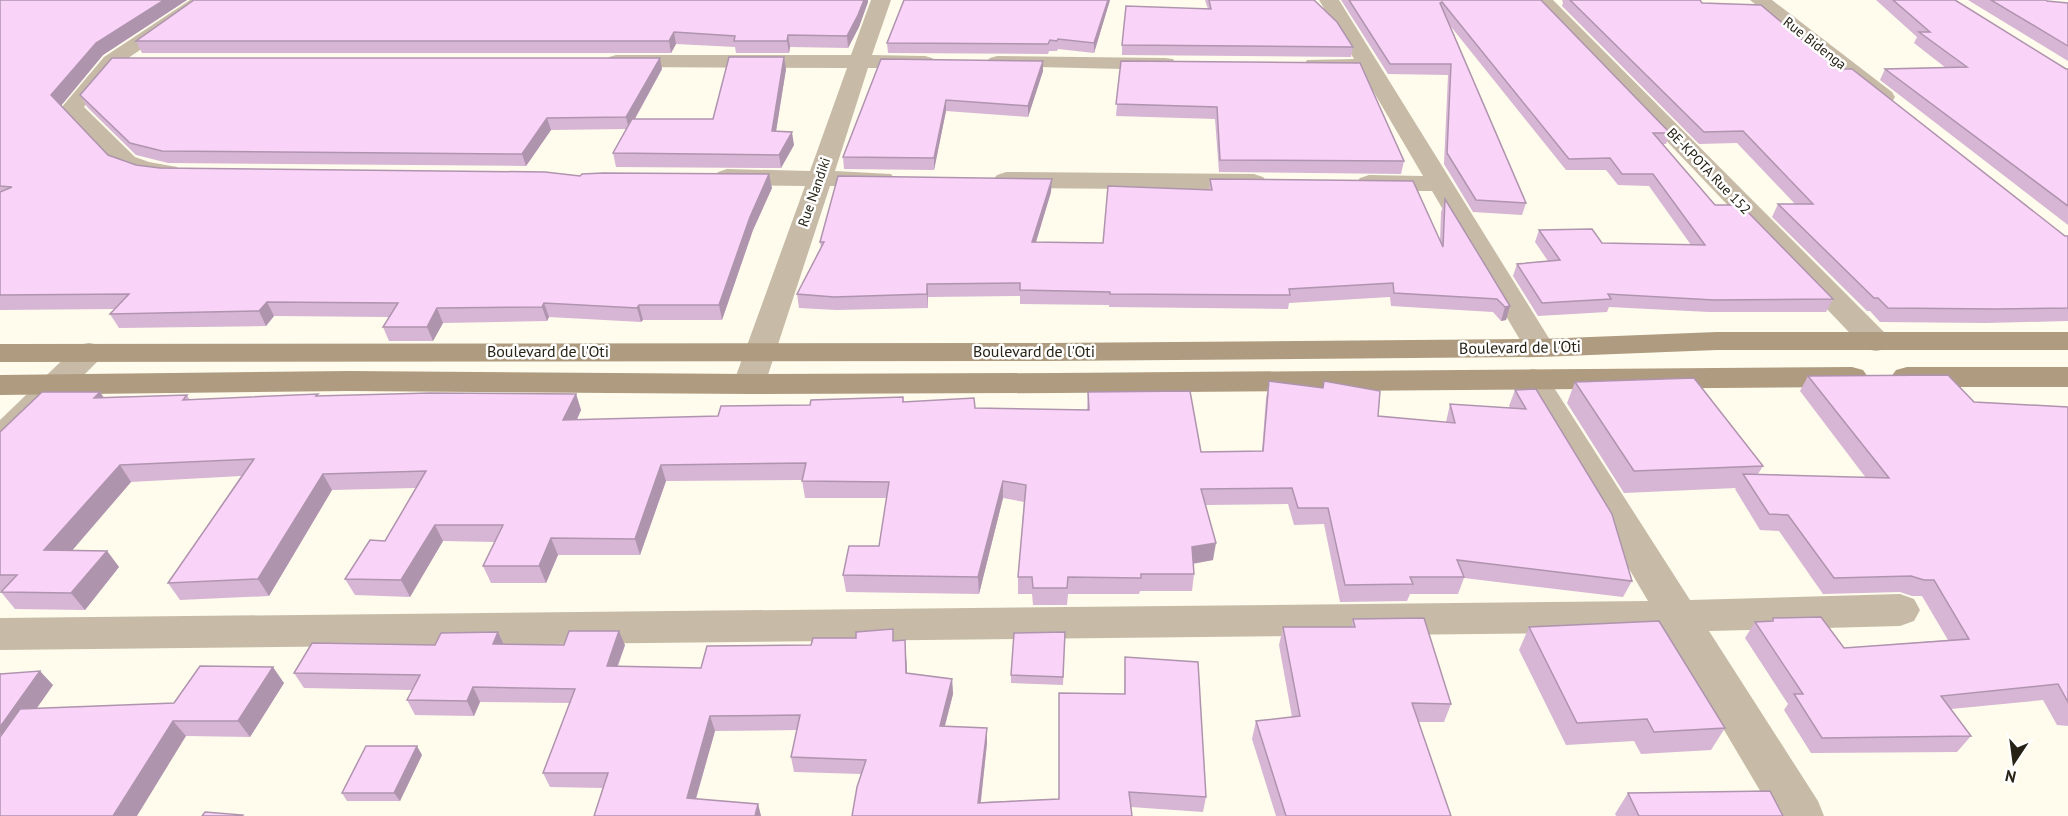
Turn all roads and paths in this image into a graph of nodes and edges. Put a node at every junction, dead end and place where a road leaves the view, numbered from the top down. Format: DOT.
graph roads {
  1 [pos="203,0"];
  2 [pos="881,0"];
  3 [pos="1329,0"];
  4 [pos="1542,0"];
  5 [pos="1760,0"];
  6 [pos="111,61"];
  7 [pos="146,61"];
  8 [pos="598,61"];
  9 [pos="860,61"];
  10 [pos="942,62"];
  11 [pos="978,62"];
  12 [pos="1190,64"];
  13 [pos="1296,65"];
  14 [pos="1367,66"];
  15 [pos="1900,110"];
  16 [pos="192,172"];
  17 [pos="700,177"];
  18 [pos="819,178"];
  19 [pos="903,179"];
  20 [pos="987,180"];
  21 [pos="1274,182"];
  22 [pos="1346,183"];
  23 [pos="1442,184"];
  24 [pos="2068,341"];
  25 [pos="1876,342"];
  26 [pos="760,351"];
  27 [pos="89,352"];
  28 [pos="0,353"];
  29 [pos="1536,363"];
  30 [pos="2068,377"];
  31 [pos="57,384"];
  32 [pos="749,384"];
  33 [pos="0,385"];
  34 [pos="0,439"];
  35 [pos="1900,610"];
  36 [pos="1678,616"];
  37 [pos="0,634"];
  38 [pos="1801,816"];
  1 -- 6 [label="street"];
  2 -- 9 [label="street, Rue Nandiki"];
  3 -- 14 [label="street"];
  4 -- 25 [label="street, BE-KPOTA Rue 152"];
  5 -- 15 [label="street, Rue Bidenga"];
  6 -- 7 [label="street"];
  6 -- 16 [label="street"];
  8 -- 9 [label="street"];
  9 -- 10 [label="street"];
  9 -- 18 [label="street, Rue Nandiki"];
  11 -- 12 [label="street"];
  13 -- 14 [label="street"];
  14 -- 23 [label="street"];
  17 -- 18 [label="street"];
  18 -- 19 [label="street"];
  18 -- 26 [label="street, Rue Nandiki"];
  20 -- 21 [label="street"];
  22 -- 23 [label="street"];
  23 -- 29 [label="street"];
  24 -- 25 [label="main road, Boulevard de l'Oti"];
  25 -- 29 [label="main road, Boulevard de l'Oti"];
  26 -- 27 [label="main road, Boulevard de l'Oti"];
  26 -- 29 [label="main road, Boulevard de l'Oti"];
  26 -- 32 [label="street, Rue Nandiki"];
  27 -- 28 [label="main road, Boulevard de l'Oti"];
  27 -- 31 [label="street"];
  29 -- 30 [label="main road, Boulevard de l'Oti"];
  29 -- 32 [label="main road, Boulevard de l'Oti"];
  29 -- 36 [label="street"];
  31 -- 32 [label="main road, Boulevard de l'Oti"];
  31 -- 33 [label="main road, Boulevard de l'Oti"];
  31 -- 34 [label="street"];
  35 -- 36 [label="street"];
  36 -- 37 [label="street"];
  36 -- 38 [label="street"];
}
